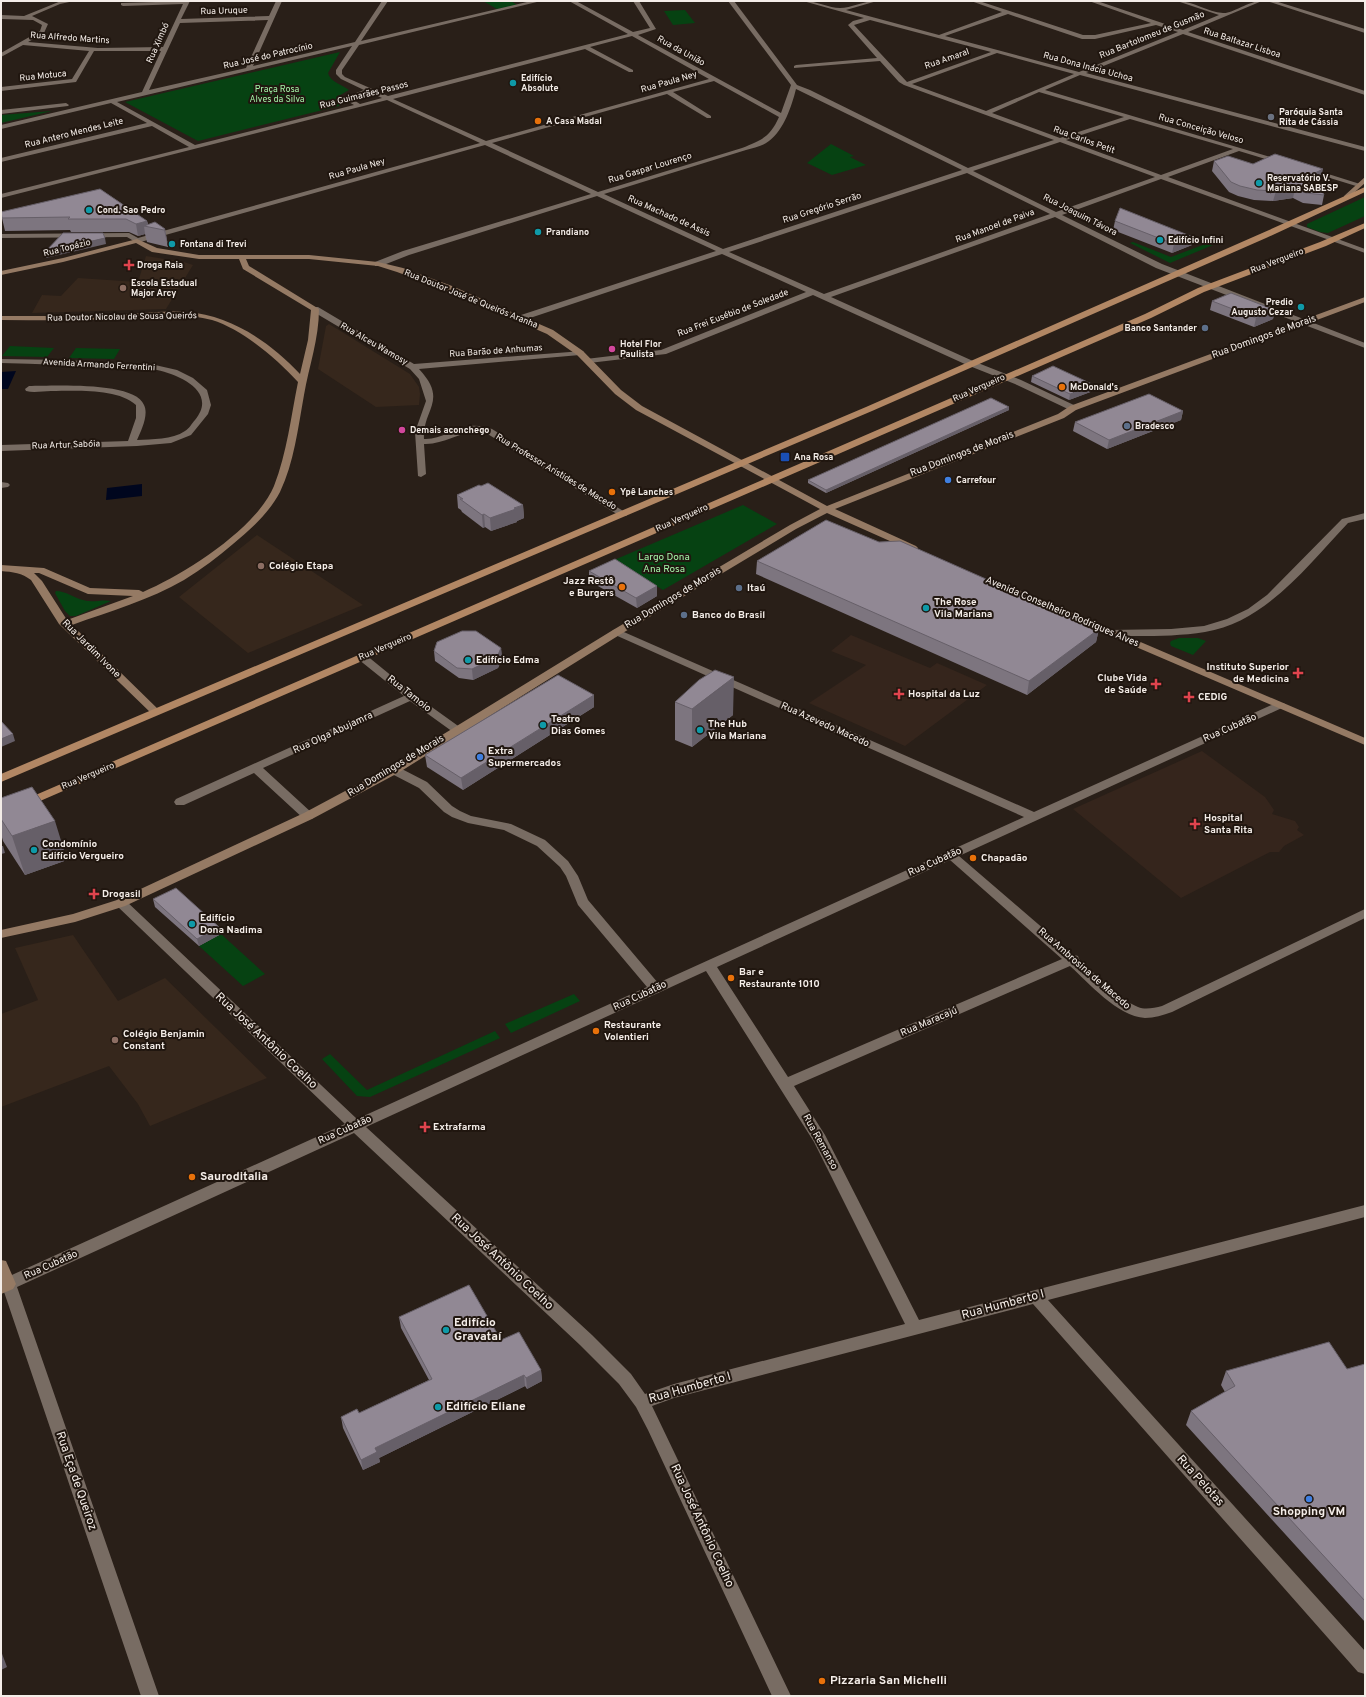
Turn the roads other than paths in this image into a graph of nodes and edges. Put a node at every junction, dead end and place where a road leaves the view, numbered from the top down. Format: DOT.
graph roads {
  1 [pos="71,1"];
  2 [pos="279,1"];
  3 [pos="385,1"];
  4 [pos="538,1"];
  5 [pos="572,1"];
  6 [pos="636,1"];
  7 [pos="731,1"];
  8 [pos="806,1"];
  9 [pos="874,1"];
  10 [pos="974,1"];
  11 [pos="1092,1"];
  12 [pos="1180,1"];
  13 [pos="1259,1"];
  14 [pos="1270,1"];
  15 [pos="57,2"];
  16 [pos="186,2"];
  17 [pos="123,4"];
  18 [pos="840,10"];
  19 [pos="1008,12"];
  20 [pos="854,14"];
  21 [pos="1224,15"];
  22 [pos="1,17"];
  23 [pos="26,17"];
  24 [pos="271,18"];
  25 [pos="870,18"];
  26 [pos="178,21"];
  27 [pos="1156,23"];
  28 [pos="851,25"];
  29 [pos="1365,31"];
  30 [pos="1183,32"];
  31 [pos="632,34"];
  32 [pos="938,37"];
  33 [pos="22,43"];
  34 [pos="357,44"];
  35 [pos="586,47"];
  36 [pos="165,49"];
  37 [pos="92,50"];
  38 [pos="995,52"];
  39 [pos="1,55"];
  40 [pos="882,59"];
  41 [pos="796,66"];
  42 [pos="248,70"];
  43 [pos="631,71"];
  44 [pos="1080,74"];
  45 [pos="714,79"];
  46 [pos="906,84"];
  47 [pos="794,86"];
  48 [pos="1,89"];
  49 [pos="369,90"];
  50 [pos="1039,90"];
  51 [pos="668,92"];
  52 [pos="145,93"];
  53 [pos="1365,93"];
  54 [pos="388,98"];
  55 [pos="111,101"];
  56 [pos="358,105"];
  57 [pos="40,108"];
  58 [pos="69,111"];
  59 [pos="1,112"];
  60 [pos="984,114"];
  61 [pos="782,116"];
  62 [pos="709,117"];
  63 [pos="1130,117"];
  64 [pos="152,124"];
  65 [pos="1,127"];
  66 [pos="1058,140"];
  67 [pos="485,143"];
  68 [pos="194,147"];
  69 [pos="1240,149"];
  70 [pos="1365,149"];
  71 [pos="1,160"];
  72 [pos="1285,163"];
  73 [pos="1301,168"];
  74 [pos="967,170"];
  75 [pos="1160,178"];
  76 [pos="1365,179"];
  77 [pos="1358,185"];
  78 [pos="1365,189"];
  79 [pos="596,194"];
  80 [pos="1,196"];
  81 [pos="1346,197"];
  82 [pos="1057,214"];
  83 [pos="1289,224"];
  84 [pos="1365,225"];
  85 [pos="1,236"];
  86 [pos="1333,240"];
  87 [pos="137,241"];
  88 [pos="722,251"];
  89 [pos="1365,251"];
  90 [pos="242,258"];
  91 [pos="378,264"];
  92 [pos="1,273"];
  93 [pos="1178,274"];
  94 [pos="1210,286"];
  95 [pos="813,292"];
  96 [pos="824,297"];
  97 [pos="1365,299"];
  98 [pos="315,309"];
  99 [pos="1,318"];
  100 [pos="521,318"];
  101 [pos="1304,322"];
  102 [pos="1365,346"];
  103 [pos="580,353"];
  104 [pos="1,361"];
  105 [pos="589,362"];
  106 [pos="970,363"];
  107 [pos="413,367"];
  108 [pos="1005,377"];
  109 [pos="302,381"];
  110 [pos="30,390"];
  111 [pos="1073,408"];
  112 [pos="420,441"];
  113 [pos="132,443"];
  114 [pos="1,448"];
  115 [pos="742,463"];
  116 [pos="421,474"];
  117 [pos="772,479"];
  118 [pos="827,509"];
  119 [pos="623,514"];
  120 [pos="1365,516"];
  121 [pos="924,553"];
  122 [pos="1,568"];
  123 [pos="13,568"];
  124 [pos="988,580"];
  125 [pos="148,592"];
  126 [pos="65,624"];
  127 [pos="617,632"];
  128 [pos="1110,633"];
  129 [pos="362,657"];
  130 [pos="411,697"];
  131 [pos="1280,706"];
  132 [pos="156,712"];
  133 [pos="457,730"];
  134 [pos="1365,742"];
  135 [pos="256,768"];
  136 [pos="394,770"];
  137 [pos="1,778"];
  138 [pos="180,802"];
  139 [pos="1,814"];
  140 [pos="308,816"];
  141 [pos="1034,817"];
  142 [pos="951,855"];
  143 [pos="121,903"];
  144 [pos="1365,913"];
  145 [pos="1,934"];
  146 [pos="1073,959"];
  147 [pos="709,964"];
  148 [pos="656,989"];
  149 [pos="785,1084"];
  150 [pos="355,1126"];
  151 [pos="1365,1211"];
  152 [pos="1,1266"];
  153 [pos="4,1286"];
  154 [pos="1036,1297"];
  155 [pos="915,1328"];
  156 [pos="642,1402"];
  157 [pos="1365,1665"];
  158 [pos="150,1696"];
  159 [pos="782,1696"];
  1 -- 15 [label="street"];
  2 -- 24 [label="street"];
  3 -- 34 [label="street, Rua Machado de Assis"];
  4 -- 34 [label="street, Rua José do Patrocínio"];
  5 -- 31 [label="street, Rua da União"];
  6 -- 31 [label="street, Rua Guimarães Passos"];
  7 -- 47 [label="street"];
  8 -- 18 [label="street, Rua Dona Inácia Uchoa"];
  9 -- 18 [label="street"];
  10 -- 19 [label="street"];
  11 -- 27 [label="street, Rua Baltazar Lisboa"];
  12 -- 21 [label="street"];
  13 -- 21 [label="street, Rua Bartolomeu de Gusmão"];
  14 -- 29 [label="street"];
  15 -- 23 [label="street"];
  16 -- 17 [label="street"];
  16 -- 26 [label="street, Rua Ximbó"];
  18 -- 20 [label="street, Rua Dona Inácia Uchoa"];
  19 -- 27 [label="street"];
  19 -- 32 [label="street"];
  20 -- 25 [label="street, Rua Dona Inácia Uchoa"];
  20 -- 28 [label="street"];
  21 -- 30 [label="street, Rua Bartolomeu de Gusmão"];
  22 -- 23 [label="street"];
  23 -- 33 [label="street"];
  24 -- 26 [label="street, Rua Uruque"];
  24 -- 42 [label="street"];
  25 -- 28 [label="street"];
  25 -- 32 [label="street, Rua Dona Inácia Uchoa"];
  26 -- 36 [label="street, Rua Ximbó"];
  27 -- 30 [label="street, Rua Baltazar Lisboa"];
  28 -- 40 [label="street, Rua Carlos Petit"];
  30 -- 44 [label="street, Rua Bartolomeu de Gusmão"];
  30 -- 53 [label="street, Rua Baltazar Lisboa"];
  31 -- 35 [label="street, Rua Guimarães Passos"];
  31 -- 45 [label="street, Rua da União"];
  32 -- 38 [label="street, Rua Dona Inácia Uchoa"];
  33 -- 37 [label="street, Rua Alfredo Martins"];
  33 -- 39 [label="street"];
  34 -- 42 [label="street, Rua José do Patrocínio"];
  34 -- 49 [label="street, Rua Machado de Assis"];
  35 -- 43 [label="street"];
  35 -- 54 [label="street, Rua Guimarães Passos"];
  36 -- 37 [label="street, Rua Alfredo Martins"];
  36 -- 52 [label="street, Rua Ximbó"];
  37 -- 48 [label="street, Rua Motuca"];
  38 -- 44 [label="street, Rua Dona Inácia Uchoa"];
  38 -- 46 [label="street, Rua Amaral"];
  40 -- 41 [label="street"];
  40 -- 46 [label="street, Rua Carlos Petit"];
  42 -- 52 [label="street, Rua José do Patrocínio"];
  44 -- 50 [label="street, Rua Bartolomeu de Gusmão"];
  44 -- 70 [label="street, Rua Dona Inácia Uchoa"];
  45 -- 51 [label="street, Rua Paula Ney"];
  45 -- 61 [label="street, Rua da União"];
  46 -- 60 [label="street, Rua Carlos Petit"];
  47 -- 61 [label="street, Rua Gaspar Lourenço"];
  47 -- 74 [label="street, Rua Joaquim Távora"];
  49 -- 54 [label="street, Rua Machado de Assis"];
  49 -- 56 [label="street"];
  50 -- 60 [label="street, Rua Bartolomeu de Gusmão"];
  50 -- 63 [label="street, Rua Conceição Veloso"];
  51 -- 62 [label="street"];
  51 -- 67 [label="street, Rua Paula Ney"];
  52 -- 55 [label="street, Rua José do Patrocínio"];
  54 -- 56 [label="street, Rua Guimarães Passos"];
  54 -- 67 [label="street, Rua Machado de Assis"];
  55 -- 57 [label="street"];
  55 -- 58 [label="street, Rua José do Patrocínio"];
  55 -- 64 [label="street"];
  56 -- 68 [label="street, Rua Guimarães Passos"];
  57 -- 58 [label="street"];
  57 -- 59 [label="street"];
  58 -- 65 [label="street, Rua José do Patrocínio"];
  60 -- 66 [label="street, Rua Carlos Petit"];
  61 -- 79 [label="street, Rua Gaspar Lourenço"];
  63 -- 66 [label="street, Rua Gregório Serrão"];
  63 -- 69 [label="street, Rua Conceição Veloso"];
  64 -- 68 [label="street"];
  64 -- 71 [label="street, Rua Antero Mendes Leite"];
  66 -- 74 [label="street, Rua Gregório Serrão"];
  66 -- 75 [label="street, Rua Carlos Petit"];
  67 -- 79 [label="street, Rua Machado de Assis"];
  67 -- 87 [label="street, Rua Paula Ney"];
  68 -- 80 [label="street, Rua Guimarães Passos"];
  69 -- 72 [label="street, Rua Conceição Veloso"];
  69 -- 75 [label="street, Rua Manoel de Paiva"];
  73 -- 77 [label="street"];
  74 -- 82 [label="street, Rua Joaquim Távora"];
  74 -- 88 [label="street, Rua Gregório Serrão"];
  75 -- 82 [label="street, Rua Manoel de Paiva"];
  75 -- 83 [label="street, Rua Carlos Petit"];
  76 -- 77 [label="street"];
  77 -- 81 [label="street"];
  78 -- 81 [label="main road"];
  79 -- 88 [label="street, Rua Machado de Assis"];
  79 -- 91 [label="street, Rua Gaspar Lourenço"];
  81 -- 83 [label="main road"];
  82 -- 93 [label="street, Rua Joaquim Távora"];
  82 -- 96 [label="street, Rua Manoel de Paiva"];
  83 -- 86 [label="street, Rua Carlos Petit"];
  83 -- 93 [label="main road"];
  84 -- 86 [label="main road, Rua Vergueiro"];
  85 -- 87 [label="street"];
  86 -- 89 [label="street, Rua Carlos Petit"];
  86 -- 94 [label="main road, Rua Vergueiro"];
  87 -- 90 [label="street, Rua Doutor José de Queirós Aranha"];
  87 -- 92 [label="street, Rua Topázio"];
  88 -- 95 [label="street, Rua Machado de Assis"];
  88 -- 100 [label="street, Rua Gregório Serrão"];
  90 -- 91 [label="street, Rua Doutor José de Queirós Aranha"];
  90 -- 98 [label="street, Rua Alceu Wamosy"];
  91 -- 100 [label="street, Rua Doutor José de Queirós Aranha"];
  93 -- 94 [label="street, Rua Joaquim Távora"];
  93 -- 106 [label="main road"];
  94 -- 101 [label="street, Rua Joaquim Távora"];
  94 -- 108 [label="main road, Rua Vergueiro"];
  95 -- 96 [label="street, Rua Machado de Assis"];
  95 -- 105 [label="street, Rua Frei Eusébio de Soledade"];
  96 -- 106 [label="street, Rua Machado de Assis"];
  97 -- 101 [label="street, Rua Domingos de Morais"];
  98 -- 107 [label="street, Rua Alceu Wamosy"];
  98 -- 109 [label="street"];
  99 -- 109 [label="street, Rua Doutor Nicolau de Sousa Queirós"];
  100 -- 103 [label="street, Rua Doutor José de Queirós Aranha"];
  101 -- 102 [label="street, Rua Joaquim Távora"];
  101 -- 111 [label="street, Rua Domingos de Morais"];
  103 -- 105 [label="street, Rua Doutor José de Queirós Aranha"];
  103 -- 107 [label="street, Rua Barão de Anhumas"];
  104 -- 113 [label="street, Avenida Armando Ferrentini"];
  105 -- 115 [label="street, Rua Doutor José de Queirós Aranha"];
  106 -- 108 [label="street, Rua Machado de Assis"];
  106 -- 115 [label="main road"];
  107 -- 112 [label="street, Rua Alceu Wamosy"];
  108 -- 111 [label="street, Rua Machado de Assis"];
  108 -- 117 [label="main road, Rua Vergueiro"];
  109 -- 125 [label="street"];
  110 -- 113 [label="street"];
  111 -- 118 [label="street, Rua Domingos de Morais"];
  112 -- 116 [label="street, Rua Alceu Wamosy"];
  112 -- 119 [label="street, Rua Professor Aristides de Macedo"];
  113 -- 114 [label="street, Rua Artur Sabóia"];
  115 -- 117 [label="street"];
  115 -- 119 [label="main road"];
  117 -- 118 [label="street"];
  117 -- 129 [label="main road, Rua Vergueiro"];
  118 -- 121 [label="street"];
  118 -- 127 [label="street, Rua Domingos de Morais"];
  119 -- 132 [label="main road"];
  120 -- 128 [label="street"];
  122 -- 123 [label="street"];
  123 -- 125 [label="street"];
  123 -- 126 [label="street, Rua Jardim Ivone"];
  124 -- 128 [label="street, Avenida Conselheiro Rodrigues Alves"];
  125 -- 126 [label="street"];
  126 -- 132 [label="street, Rua Jardim Ivone"];
  127 -- 133 [label="street, Rua Domingos de Morais"];
  127 -- 141 [label="street, Rua Azevedo Macedo"];
  128 -- 131 [label="street, Avenida Conselheiro Rodrigues Alves"];
  129 -- 130 [label="street, Rua Tamoio"];
  129 -- 139 [label="main road, Rua Vergueiro"];
  130 -- 133 [label="street, Rua Tamoio"];
  130 -- 135 [label="street, Rua Olga Abujamra"];
  131 -- 134 [label="street, Avenida Conselheiro Rodrigues Alves"];
  131 -- 141 [label="street, Rua Cubatão"];
  132 -- 137 [label="main road"];
  133 -- 136 [label="street, Rua Domingos de Morais"];
  135 -- 138 [label="street, Rua Olga Abujamra"];
  135 -- 140 [label="street"];
  136 -- 140 [label="street, Rua Domingos de Morais"];
  136 -- 148 [label="street"];
  140 -- 143 [label="street, Rua Domingos de Morais"];
  141 -- 142 [label="street, Rua Cubatão"];
  142 -- 146 [label="street, Rua Ambrosina de Macedo"];
  142 -- 147 [label="street, Rua Cubatão"];
  143 -- 145 [label="street, Rua Domingos de Morais"];
  143 -- 150 [label="street, Rua José Antônio Coelho"];
  144 -- 146 [label="street, Rua Ambrosina de Macedo"];
  146 -- 149 [label="street, Rua Maracajú"];
  147 -- 148 [label="street, Rua Cubatão"];
  147 -- 149 [label="street, Rua Remanso"];
  148 -- 150 [label="street, Rua Cubatão"];
  149 -- 155 [label="street, Rua Remanso"];
  150 -- 153 [label="street, Rua Cubatão"];
  150 -- 156 [label="street, Rua José Antônio Coelho"];
  151 -- 154 [label="street, Rua Humberto I"];
  152 -- 153 [label="street, Rua Eça de Queiroz"];
  153 -- 158 [label="street, Rua Eça de Queiroz"];
  154 -- 155 [label="street, Rua Humberto I"];
  154 -- 157 [label="street, Rua Pelotas"];
  155 -- 156 [label="street, Rua Humberto I"];
  156 -- 159 [label="street, Rua José Antônio Coelho"];
}
